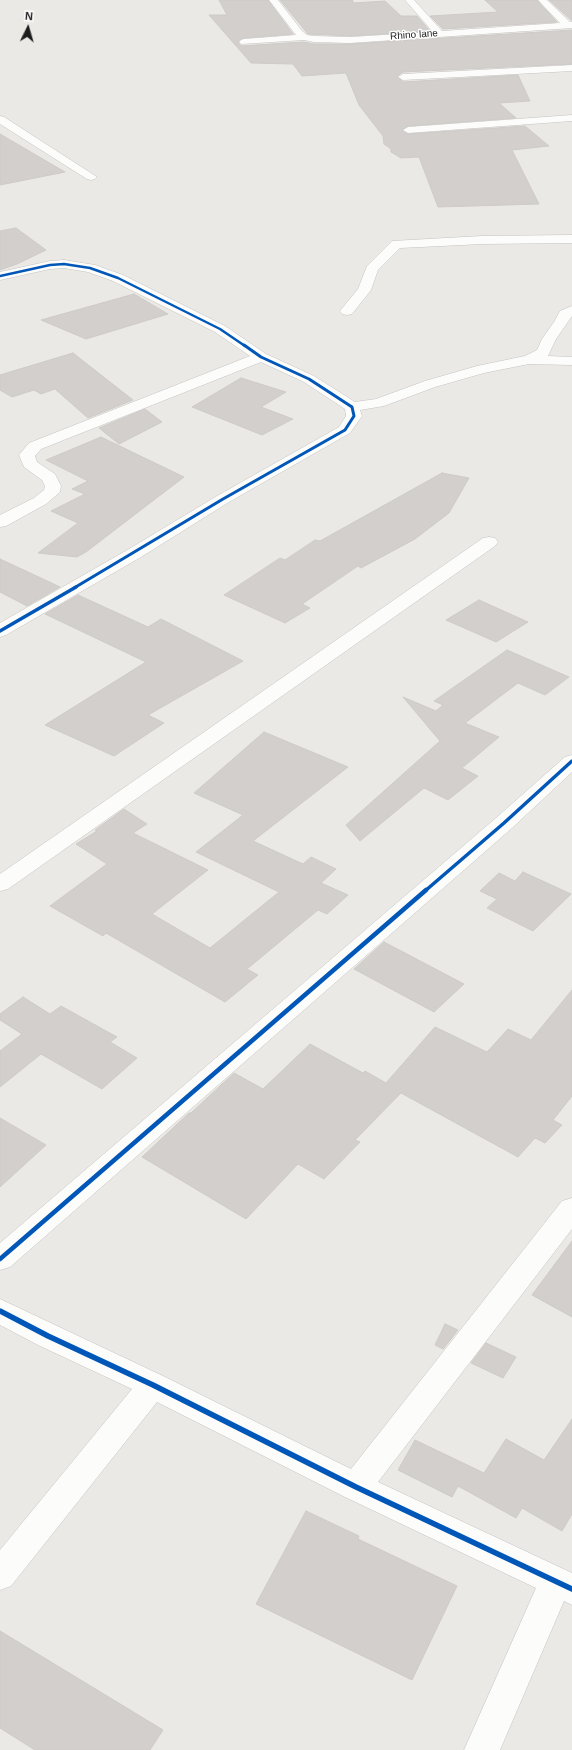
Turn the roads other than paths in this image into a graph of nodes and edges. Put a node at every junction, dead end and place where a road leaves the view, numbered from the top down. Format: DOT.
graph roads {
  1 [pos="273,0"];
  2 [pos="409,0"];
  3 [pos="542,0"];
  4 [pos="569,25"];
  5 [pos="439,33"];
  6 [pos="304,37"];
  7 [pos="244,42"];
  8 [pos="572,68"];
  9 [pos="403,76"];
  10 [pos="572,118"];
  11 [pos="0,119"];
  12 [pos="408,130"];
  13 [pos="91,177"];
  14 [pos="572,238"];
  15 [pos="0,276"];
  16 [pos="572,310"];
  17 [pos="347,311"];
  18 [pos="261,356"];
  19 [pos="529,360"];
  20 [pos="572,361"];
  21 [pos="352,407"];
  22 [pos="0,522"];
  23 [pos="489,542"];
  24 [pos="0,631"];
  25 [pos="572,762"];
  26 [pos="0,884"];
  27 [pos="572,1210"];
  28 [pos="0,1259"];
  29 [pos="0,1311"];
  30 [pos="153,1384"];
  31 [pos="356,1488"];
  32 [pos="0,1575"];
  33 [pos="564,1585"];
  34 [pos="482,1750"];
  1 -- 6 [label="street"];
  2 -- 5 [label="street"];
  3 -- 4 [label="street"];
  4 -- 5 [label="street, Rhino lane"];
  5 -- 6 [label="street, Rhino lane"];
  6 -- 7 [label="street, Rhino lane"];
  8 -- 9 [label="street"];
  10 -- 12 [label="street"];
  11 -- 13 [label="street"];
  14 -- 17 [label="street"];
  15 -- 18 [label="street"];
  16 -- 19 [label="street"];
  18 -- 21 [label="street"];
  18 -- 22 [label="street"];
  19 -- 20 [label="street"];
  19 -- 21 [label="street"];
  21 -- 24 [label="street"];
  23 -- 26 [label="street"];
  25 -- 28 [label="street"];
  27 -- 31 [label="street"];
  29 -- 30 [label="street"];
  30 -- 31 [label="street"];
  30 -- 32 [label="street"];
  31 -- 33 [label="street"];
  33 -- 34 [label="street"];
}
